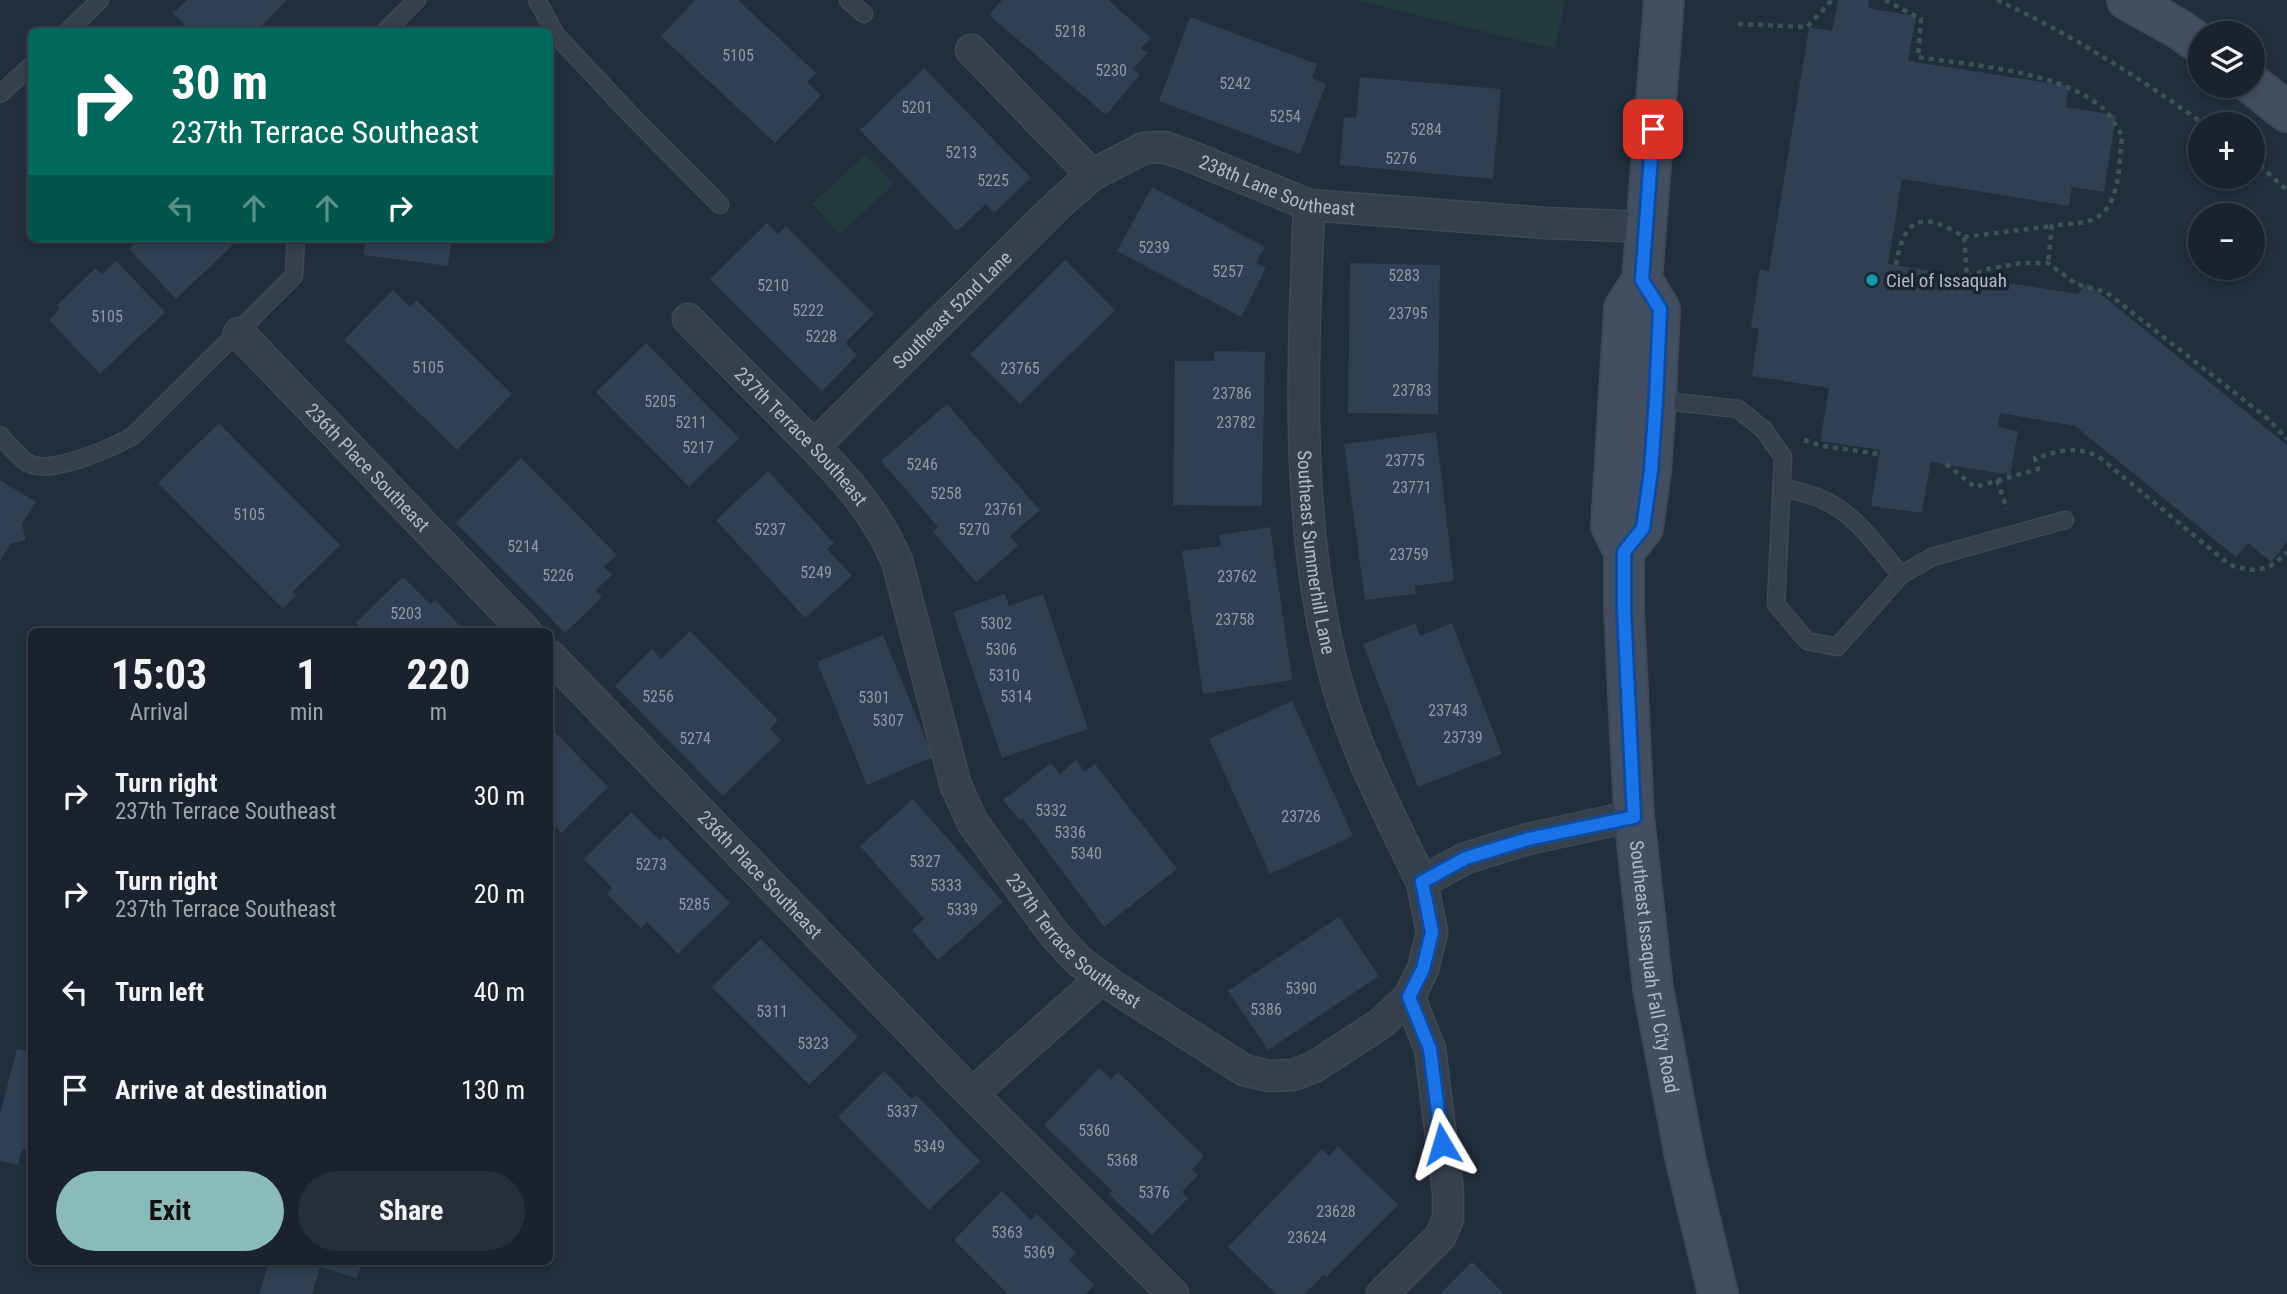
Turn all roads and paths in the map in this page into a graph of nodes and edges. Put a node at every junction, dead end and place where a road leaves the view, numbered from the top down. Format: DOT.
graph roads {
  1 [pos="100,0"];
  2 [pos="417,0"];
  3 [pos="537,0"];
  4 [pos="848,0"];
  5 [pos="1832,0"];
  6 [pos="1885,0"];
  7 [pos="1997,0"];
  8 [pos="2127,0"];
  9 [pos="1658,10"];
  10 [pos="864,14"];
  11 [pos="1738,24"];
  12 [pos="71,28"];
  13 [pos="388,28"];
  14 [pos="552,28"];
  15 [pos="553,29"];
  16 [pos="2188,35"];
  17 [pos="971,50"];
  18 [pos="28,69"];
  19 [pos="0,94"];
  20 [pos="2265,94"];
  21 [pos="2287,112"];
  22 [pos="2188,113"];
  23 [pos="2265,171"];
  24 [pos="1092,175"];
  25 [pos="2287,190"];
  26 [pos="720,205"];
  27 [pos="1309,205"];
  28 [pos="2052,226"];
  29 [pos="1646,228"];
  30 [pos="1964,237"];
  31 [pos="296,242"];
  32 [pos="2048,263"];
  33 [pos="1896,265"];
  34 [pos="1642,280"];
  35 [pos="688,319"];
  36 [pos="239,333"];
  37 [pos="1656,400"];
  38 [pos="0,435"];
  39 [pos="2287,439"];
  40 [pos="1804,440"];
  41 [pos="814,446"];
  42 [pos="1880,454"];
  43 [pos="1946,464"];
  44 [pos="1997,480"];
  45 [pos="1782,487"];
  46 [pos="2008,513"];
  47 [pos="2065,520"];
  48 [pos="1624,552"];
  49 [pos="2287,552"];
  50 [pos="1901,575"];
  51 [pos="522,628"];
  52 [pos="553,659"];
  53 [pos="1634,817"];
  54 [pos="1422,882"];
  55 [pos="1102,978"];
  56 [pos="1409,997"];
  57 [pos="972,1094"];
  58 [pos="1173,1294"];
  59 [pos="1382,1294"];
  60 [pos="1718,1294"];
  1 -- 12 [label="lane"];
  2 -- 13 [label="lane"];
  3 -- 14 [label="lane"];
  4 -- 10 [label="lane"];
  5 -- 11 [label="path"];
  6 -- 28 [label="path"];
  7 -- 22 [label="path"];
  8 -- 16 [label="main road"];
  9 -- 29 [label="main road, Southeast Issaquah Fall City Road"];
  15 -- 26 [label="lane"];
  17 -- 24 [label="street"];
  18 -- 19 [label="lane"];
  20 -- 21 [label="main road"];
  23 -- 25 [label="path"];
  24 -- 27 [label="street, 238th Lane Southeast"];
  24 -- 41 [label="street, Southeast 52nd Lane"];
  27 -- 29 [label="street, 238th Lane Southeast"];
  27 -- 54 [label="street, Southeast Summerhill Lane"];
  28 -- 30 [label="path"];
  28 -- 32 [label="path"];
  29 -- 34 [label="main road, Southeast Issaquah Fall City Road"];
  30 -- 32 [label="path"];
  30 -- 33 [label="path"];
  31 -- 36 [label="lane"];
  32 -- 39 [label="path"];
  34 -- 37 [label="main road"];
  34 -- 48 [label="main road, Southeast Issaquah Fall City Road"];
  35 -- 41 [label="street, 237th Terrace Southeast"];
  36 -- 38 [label="lane"];
  36 -- 51 [label="street, 236th Place Southeast"];
  37 -- 45 [label="lane"];
  37 -- 48 [label="main road"];
  40 -- 42 [label="path"];
  41 -- 55 [label="street, 237th Terrace Southeast"];
  43 -- 44 [label="path"];
  44 -- 46 [label="path"];
  44 -- 49 [label="path"];
  45 -- 50 [label="lane"];
  45 -- 50 [label="lane"];
  47 -- 50 [label="lane"];
  48 -- 53 [label="main road, Southeast Issaquah Fall City Road"];
  52 -- 57 [label="street, 236th Place Southeast"];
  53 -- 54 [label="street"];
  53 -- 60 [label="main road, Southeast Issaquah Fall City Road"];
  54 -- 56 [label="street, 237th Terrace Southeast"];
  55 -- 56 [label="street, 237th Terrace Southeast"];
  55 -- 57 [label="street"];
  56 -- 59 [label="street"];
  57 -- 58 [label="street, 236th Place Southeast"];
}
